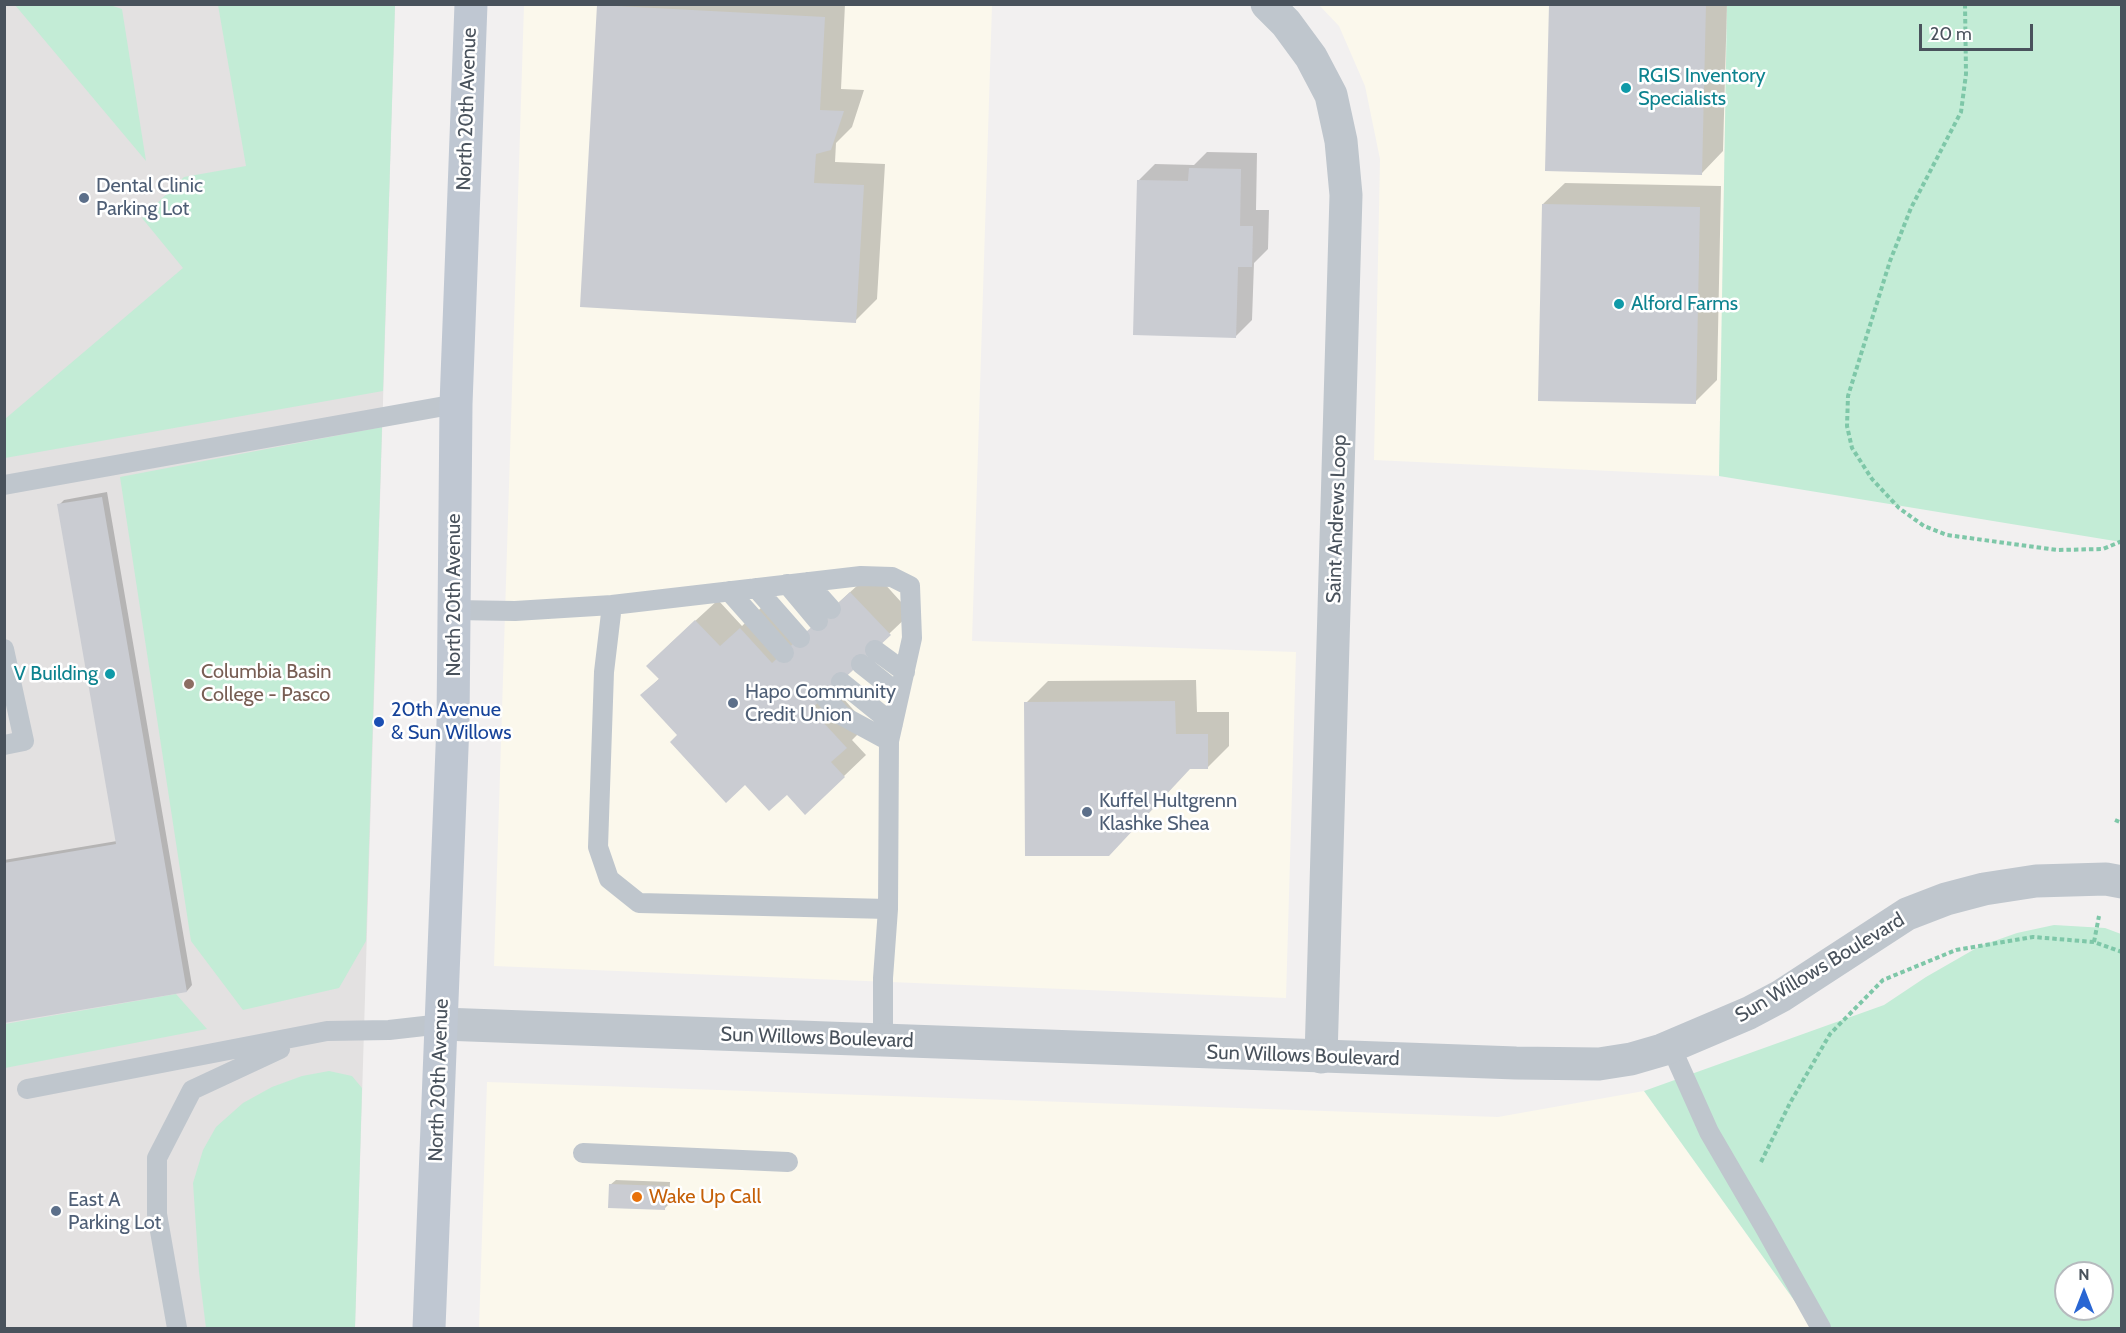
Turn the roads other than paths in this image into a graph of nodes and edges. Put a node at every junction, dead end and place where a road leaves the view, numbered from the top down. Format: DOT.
graph roads {
  1 [pos="471,4"];
  2 [pos="1267,4"];
  3 [pos="456,404"];
  4 [pos="4,485"];
  5 [pos="807,582"];
  6 [pos="787,584"];
  7 [pos="756,588"];
  8 [pos="729,591"];
  9 [pos="612,605"];
  10 [pos="454,609"];
  11 [pos="800,638"];
  12 [pos="4,649"];
  13 [pos="875,650"];
  14 [pos="784,653"];
  15 [pos="861,664"];
  16 [pos="904,672"];
  17 [pos="841,682"];
  18 [pos="899,694"];
  19 [pos="825,697"];
  20 [pos="891,733"];
  21 [pos="4,745"];
  22 [pos="2121,882"];
  23 [pos="888,909"];
  24 [pos="442,1024"];
  25 [pos="327,1031"];
  26 [pos="883,1041"];
  27 [pos="1671,1047"];
  28 [pos="1321,1056"];
  29 [pos="27,1089"];
  30 [pos="584,1153"];
  31 [pos="788,1162"];
  32 [pos="177,1329"];
  33 [pos="429,1329"];
  34 [pos="1821,1329"];
  1 -- 3 [label="main road, North 20th Avenue"];
  2 -- 28 [label="street, Saint Andrews Loop"];
  3 -- 4 [label="lane"];
  3 -- 10 [label="main road, North 20th Avenue"];
  5 -- 6 [label="lane"];
  5 -- 6 [label="lane"];
  5 -- 16 [label="lane"];
  6 -- 7 [label="lane"];
  7 -- 8 [label="lane"];
  7 -- 11 [label="lane"];
  8 -- 9 [label="lane"];
  8 -- 14 [label="lane"];
  9 -- 10 [label="lane"];
  9 -- 23 [label="lane"];
  10 -- 24 [label="main road, North 20th Avenue"];
  12 -- 21 [label="lane"];
  13 -- 16 [label="lane"];
  15 -- 18 [label="lane"];
  16 -- 18 [label="lane"];
  17 -- 20 [label="lane"];
  18 -- 20 [label="lane"];
  19 -- 20 [label="lane"];
  20 -- 23 [label="lane"];
  22 -- 27 [label="street, Sun Willows Boulevard"];
  23 -- 26 [label="lane"];
  24 -- 25 [label="lane"];
  24 -- 26 [label="street, Sun Willows Boulevard"];
  24 -- 33 [label="main road, North 20th Avenue"];
  25 -- 29 [label="lane"];
  25 -- 32 [label="lane"];
  26 -- 28 [label="street, Sun Willows Boulevard"];
  27 -- 28 [label="street, Sun Willows Boulevard"];
  27 -- 34 [label="lane"];
  30 -- 31 [label="lane"];
}
